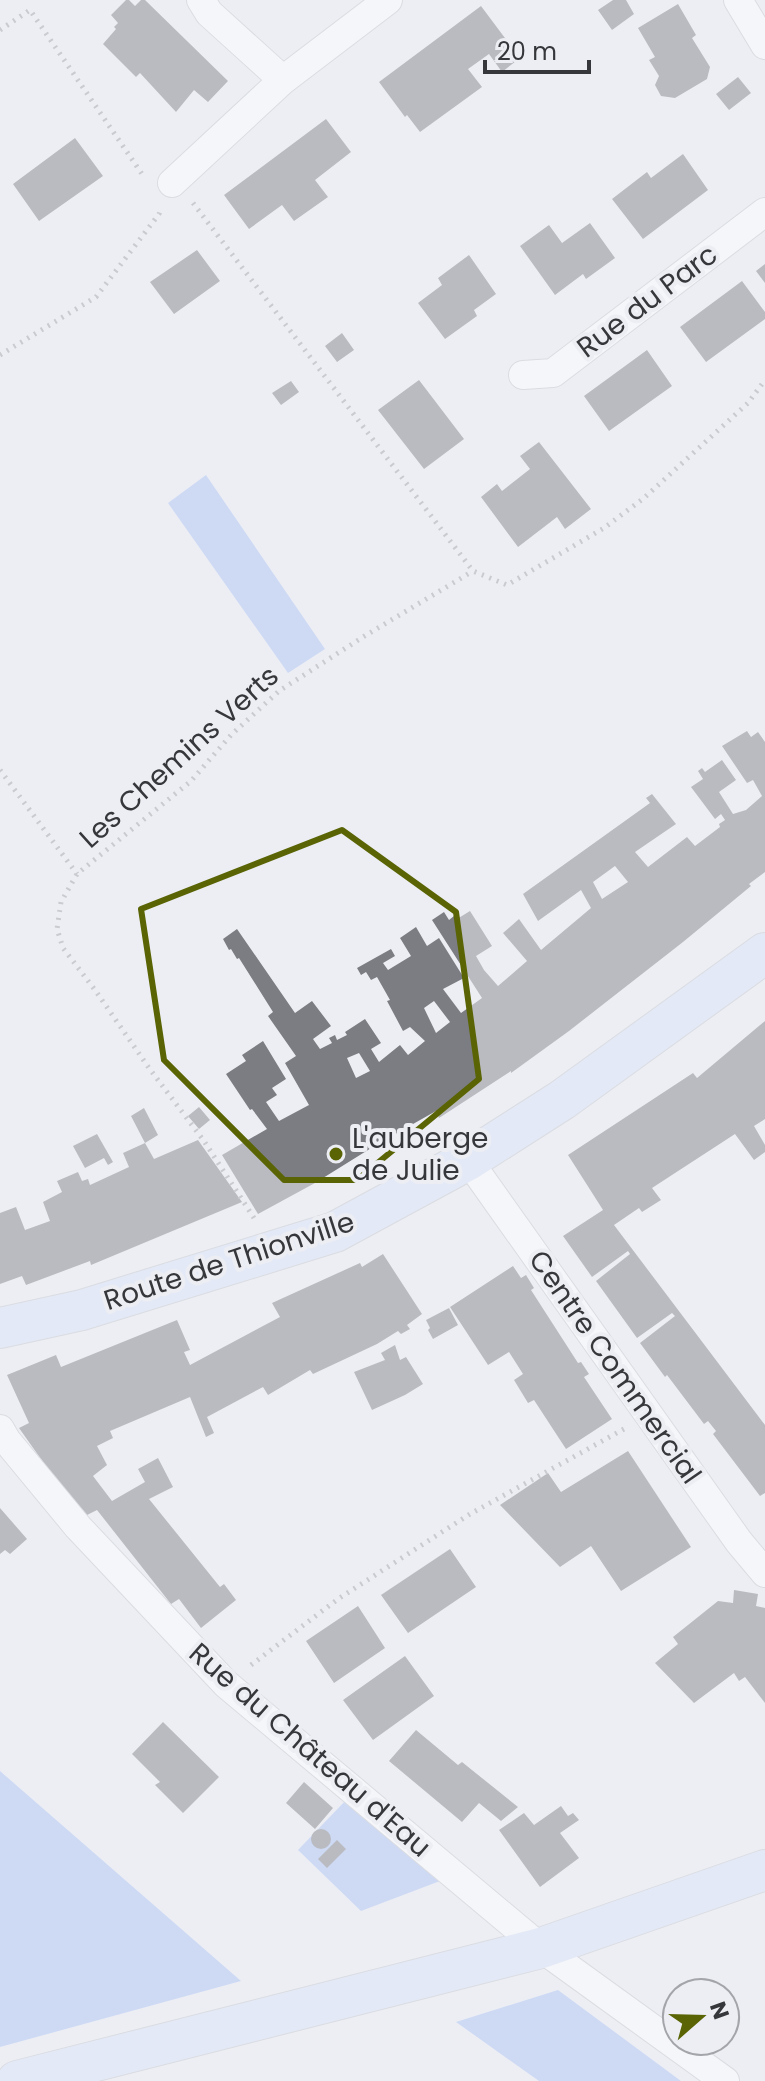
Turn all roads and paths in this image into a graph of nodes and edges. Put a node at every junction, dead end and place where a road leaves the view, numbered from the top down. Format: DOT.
graph roads {
  1 [pos="201,0"];
  2 [pos="388,0"];
  3 [pos="738,0"];
  4 [pos="0,30"];
  5 [pos="765,45"];
  6 [pos="283,80"];
  7 [pos="174,181"];
  8 [pos="765,212"];
  9 [pos="0,355"];
  10 [pos="523,375"];
  11 [pos="765,380"];
  12 [pos="473,571"];
  13 [pos="0,770"];
  14 [pos="77,874"];
  15 [pos="765,953"];
  16 [pos="468,1160"];
  17 [pos="281,1249"];
  18 [pos="0,1328"];
  19 [pos="649,1415"];
  20 [pos="0,1429"];
  21 [pos="765,1573"];
  22 [pos="226,1684"];
  23 [pos="765,1870"];
  24 [pos="541,1948"];
  25 [pos="17,2081"];
  26 [pos="725,2081"];
  1 -- 6 [label="street"];
  2 -- 6 [label="street"];
  3 -- 5 [label="street"];
  4 -- 7 [label="path"];
  6 -- 7 [label="street"];
  7 -- 9 [label="path"];
  7 -- 12 [label="path"];
  8 -- 10 [label="street, Rue du Parc"];
  11 -- 12 [label="path"];
  12 -- 14 [label="path, Les Chemins Verts"];
  13 -- 14 [label="path, Les Chemins Verts"];
  14 -- 17 [label="path, Les Chemins Verts"];
  15 -- 16 [label="street, Route de Thionville"];
  16 -- 17 [label="street, Route de Thionville"];
  16 -- 19 [label="street, Centre Commercial"];
  17 -- 18 [label="street, Route de Thionville"];
  19 -- 21 [label="street, Centre Commercial"];
  19 -- 22 [label="path"];
  20 -- 22 [label="street, Rue du Château d'Eau"];
  22 -- 24 [label="street, Rue du Château d'Eau"];
  23 -- 24 [label="street"];
  24 -- 25 [label="street"];
  24 -- 26 [label="street, Rue du Château d'Eau"];
}
